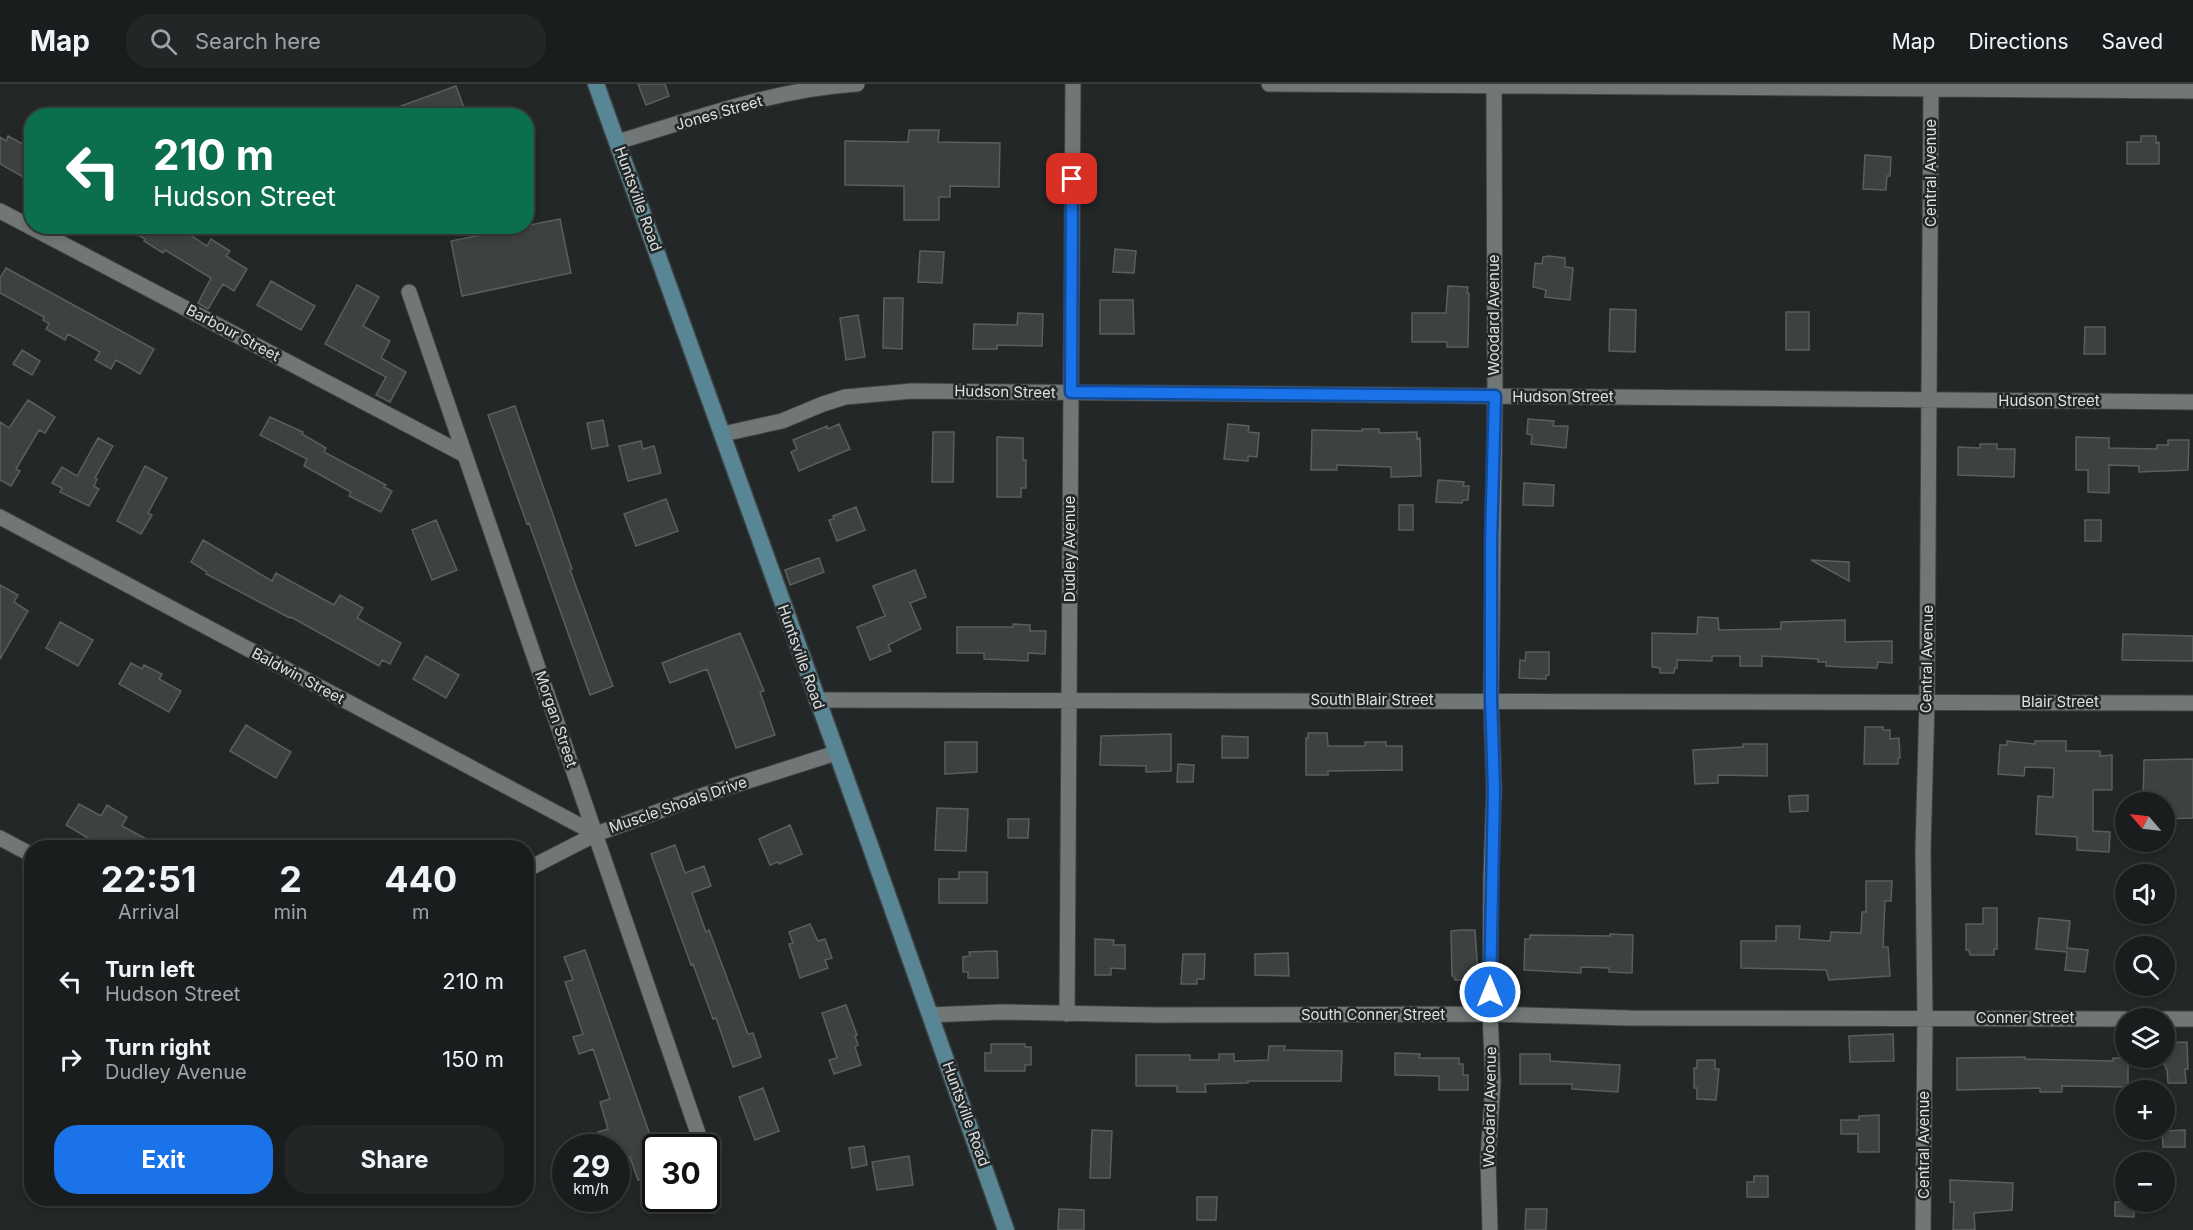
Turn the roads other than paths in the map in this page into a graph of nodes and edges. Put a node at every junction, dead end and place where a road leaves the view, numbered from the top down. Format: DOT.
graph roads {
  1 [pos="596,84"];
  2 [pos="857,84"];
  3 [pos="1073,84"];
  4 [pos="1269,84"];
  5 [pos="1494,85"];
  6 [pos="1931,88"];
  7 [pos="2193,91"];
  8 [pos="618,142"];
  9 [pos="0,211"];
  10 [pos="24,224"];
  11 [pos="44,234"];
  12 [pos="409,292"];
  13 [pos="1071,392"];
  14 [pos="1495,396"];
  15 [pos="1929,400"];
  16 [pos="2193,402"];
  17 [pos="723,434"];
  18 [pos="465,455"];
  19 [pos="0,517"];
  20 [pos="816,700"];
  21 [pos="1069,700"];
  22 [pos="1491,700"];
  23 [pos="1927,701"];
  24 [pos="2193,703"];
  25 [pos="836,753"];
  26 [pos="596,834"];
  27 [pos="0,838"];
  28 [pos="24,851"];
  29 [pos="534,866"];
  30 [pos="1067,1014"];
  31 [pos="1490,1014"];
  32 [pos="930,1015"];
  33 [pos="1925,1018"];
  34 [pos="2115,1019"];
  35 [pos="2175,1019"];
  36 [pos="2193,1019"];
  37 [pos="698,1134"];
  38 [pos="1006,1230"];
  39 [pos="1490,1230"];
  40 [pos="1923,1230"];
  1 -- 8 [label="main road, Huntsville Road"];
  2 -- 8 [label="street, Jones Street"];
  3 -- 13 [label="street, Dudley Avenue"];
  4 -- 5 [label="street"];
  5 -- 6 [label="street"];
  5 -- 14 [label="street, Woodard Avenue"];
  6 -- 7 [label="street"];
  6 -- 15 [label="street, Central Avenue"];
  8 -- 17 [label="main road, Huntsville Road"];
  9 -- 10 [label="street, Barbour Street"];
  11 -- 18 [label="street, Barbour Street"];
  12 -- 18 [label="street, Morgan Street"];
  13 -- 14 [label="street, Hudson Street"];
  13 -- 17 [label="street, Hudson Street"];
  13 -- 21 [label="street, Dudley Avenue"];
  14 -- 15 [label="street, Hudson Street"];
  14 -- 22 [label="street, Woodard Avenue"];
  15 -- 16 [label="street, Hudson Street"];
  15 -- 23 [label="street, Central Avenue"];
  17 -- 20 [label="main road, Huntsville Road"];
  18 -- 26 [label="street, Morgan Street"];
  19 -- 26 [label="street, Baldwin Street"];
  20 -- 21 [label="street, South Blair Street"];
  20 -- 25 [label="main road, Huntsville Road"];
  21 -- 22 [label="street, South Blair Street"];
  21 -- 30 [label="street, Dudley Avenue"];
  22 -- 23 [label="street, South Blair Street"];
  22 -- 31 [label="street, Woodard Avenue"];
  23 -- 24 [label="street, Blair Street"];
  23 -- 33 [label="street, Central Avenue"];
  25 -- 26 [label="street, Muscle Shoals Drive"];
  25 -- 32 [label="main road, Huntsville Road"];
  26 -- 29 [label="street, Muscle Shoals Drive"];
  26 -- 37 [label="street, Morgan Street"];
  27 -- 28 [label="street"];
  30 -- 31 [label="street, South Conner Street"];
  30 -- 32 [label="street, South Conner Street"];
  31 -- 33 [label="street, South Conner Street"];
  31 -- 39 [label="street, Woodard Avenue"];
  32 -- 38 [label="main road, Huntsville Road"];
  33 -- 34 [label="street, Conner Street"];
  33 -- 40 [label="street, Central Avenue"];
  35 -- 36 [label="street"];
}
